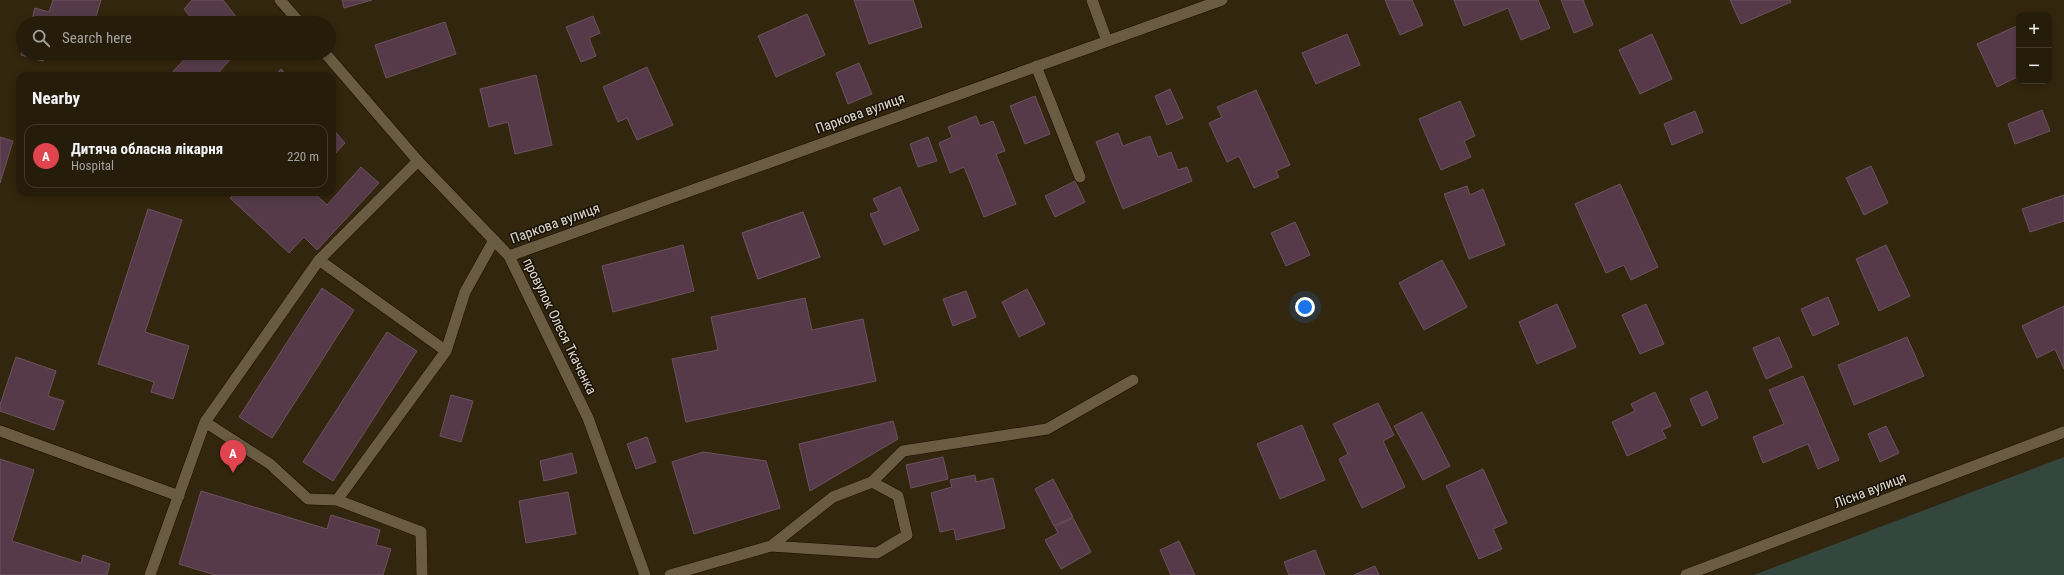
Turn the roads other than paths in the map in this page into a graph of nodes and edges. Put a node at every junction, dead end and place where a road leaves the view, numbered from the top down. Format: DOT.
graph roads {
  1 [pos="280,0"];
  2 [pos="1092,0"];
  3 [pos="1222,0"];
  4 [pos="294,16"];
  5 [pos="1107,41"];
  6 [pos="332,60"];
  7 [pos="1036,66"];
  8 [pos="418,161"];
  9 [pos="1080,177"];
  10 [pos="494,240"];
  11 [pos="509,256"];
  12 [pos="319,260"];
  13 [pos="446,351"];
  14 [pos="1134,380"];
  15 [pos="205,422"];
  16 [pos="0,431"];
  17 [pos="2064,432"];
  18 [pos="872,482"];
  19 [pos="179,496"];
  20 [pos="337,500"];
  21 [pos="771,546"];
  22 [pos="150,575"];
  23 [pos="422,575"];
  24 [pos="645,575"];
  25 [pos="670,575"];
  26 [pos="1686,575"];
  1 -- 4 [label="street"];
  2 -- 5 [label="street"];
  3 -- 5 [label="street, Паркова вулиця"];
  5 -- 7 [label="street, Паркова вулиця"];
  6 -- 8 [label="street, провулок Олеся Ткаченка"];
  7 -- 9 [label="street"];
  7 -- 11 [label="street, Паркова вулиця"];
  8 -- 10 [label="street, провулок Олеся Ткаченка"];
  8 -- 12 [label="street"];
  10 -- 11 [label="street, провулок Олеся Ткаченка"];
  10 -- 13 [label="street"];
  11 -- 24 [label="street, провулок Олеся Ткаченка"];
  12 -- 13 [label="street"];
  12 -- 15 [label="street"];
  13 -- 20 [label="street"];
  14 -- 18 [label="street"];
  15 -- 19 [label="street"];
  15 -- 20 [label="street"];
  16 -- 19 [label="street"];
  17 -- 26 [label="street, Лісна вулиця"];
  18 -- 21 [label="street"];
  18 -- 21 [label="street"];
  19 -- 22 [label="street"];
  20 -- 23 [label="street"];
  21 -- 25 [label="street"];
}
